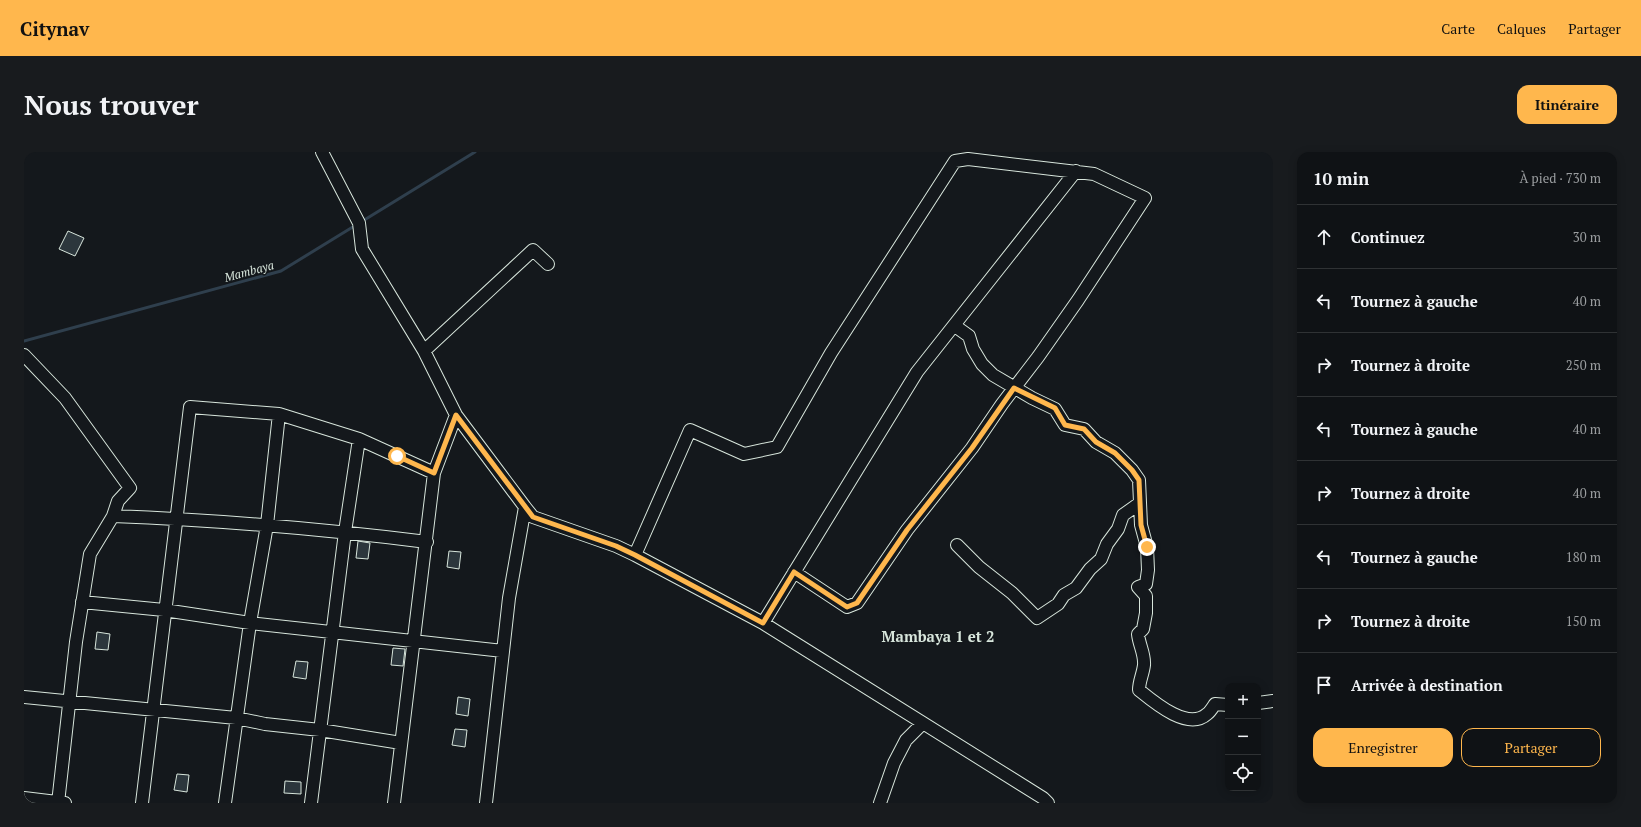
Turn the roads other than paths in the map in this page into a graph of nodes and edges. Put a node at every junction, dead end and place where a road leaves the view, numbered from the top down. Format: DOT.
graph roads {
  1 [pos="324,153"];
  2 [pos="1076,171"];
  3 [pos="548,264"];
  4 [pos="955,326"];
  5 [pos="424,351"];
  6 [pos="24,355"];
  7 [pos="1014,388"];
  8 [pos="279,414"];
  9 [pos="456,415"];
  10 [pos="359,440"];
  11 [pos="434,473"];
  12 [pos="1140,503"];
  13 [pos="525,507"];
  14 [pos="113,516"];
  15 [pos="176,519"];
  16 [pos="267,525"];
  17 [pos="345,532"];
  18 [pos="426,542"];
  19 [pos="957,545"];
  20 [pos="635,555"];
  21 [pos="794,572"];
  22 [pos="82,602"];
  23 [pos="164,610"];
  24 [pos="763,623"];
  25 [pos="250,624"];
  26 [pos="332,632"];
  27 [pos="414,641"];
  28 [pos="503,651"];
  29 [pos="24,697"];
  30 [pos="70,702"];
  31 [pos="1273,702"];
  32 [pos="1261,703"];
  33 [pos="1225,704"];
  34 [pos="152,709"];
  35 [pos="236,718"];
  36 [pos="923,723"];
  37 [pos="320,730"];
  38 [pos="401,743"];
  39 [pos="24,798"];
  40 [pos="60,803"];
  41 [pos="142,803"];
  42 [pos="225,803"];
  43 [pos="311,803"];
  44 [pos="394,803"];
  45 [pos="486,803"];
  46 [pos="880,803"];
  47 [pos="1048,803"];
  1 -- 5 [label="street"];
  2 -- 4 [label="street"];
  2 -- 7 [label="street"];
  2 -- 20 [label="street"];
  3 -- 5 [label="street"];
  4 -- 7 [label="street"];
  4 -- 21 [label="street"];
  5 -- 9 [label="street"];
  6 -- 14 [label="street"];
  7 -- 12 [label="street"];
  7 -- 21 [label="street"];
  8 -- 10 [label="street"];
  8 -- 15 [label="street"];
  8 -- 16 [label="street"];
  9 -- 11 [label="street"];
  9 -- 13 [label="street"];
  10 -- 11 [label="street"];
  10 -- 17 [label="street"];
  11 -- 18 [label="street"];
  12 -- 19 [label="street"];
  12 -- 33 [label="street"];
  13 -- 20 [label="street"];
  13 -- 28 [label="street"];
  14 -- 15 [label="street"];
  14 -- 22 [label="street"];
  15 -- 16 [label="street"];
  15 -- 23 [label="street"];
  16 -- 17 [label="street"];
  16 -- 25 [label="street"];
  17 -- 18 [label="street"];
  17 -- 26 [label="street"];
  18 -- 27 [label="street"];
  20 -- 24 [label="street"];
  21 -- 24 [label="street"];
  22 -- 23 [label="street"];
  22 -- 30 [label="street"];
  23 -- 25 [label="street"];
  23 -- 34 [label="street"];
  24 -- 36 [label="street"];
  25 -- 26 [label="street"];
  25 -- 35 [label="street"];
  26 -- 27 [label="street"];
  26 -- 37 [label="street"];
  27 -- 28 [label="street"];
  27 -- 38 [label="street"];
  28 -- 45 [label="street"];
  29 -- 30 [label="street"];
  30 -- 34 [label="street"];
  30 -- 40 [label="street"];
  31 -- 32 [label="street"];
  34 -- 35 [label="street"];
  34 -- 41 [label="street"];
  35 -- 37 [label="street"];
  35 -- 42 [label="street"];
  36 -- 46 [label="street"];
  36 -- 47 [label="street"];
  37 -- 38 [label="street"];
  37 -- 43 [label="street"];
  38 -- 44 [label="street"];
  39 -- 40 [label="street"];
}
